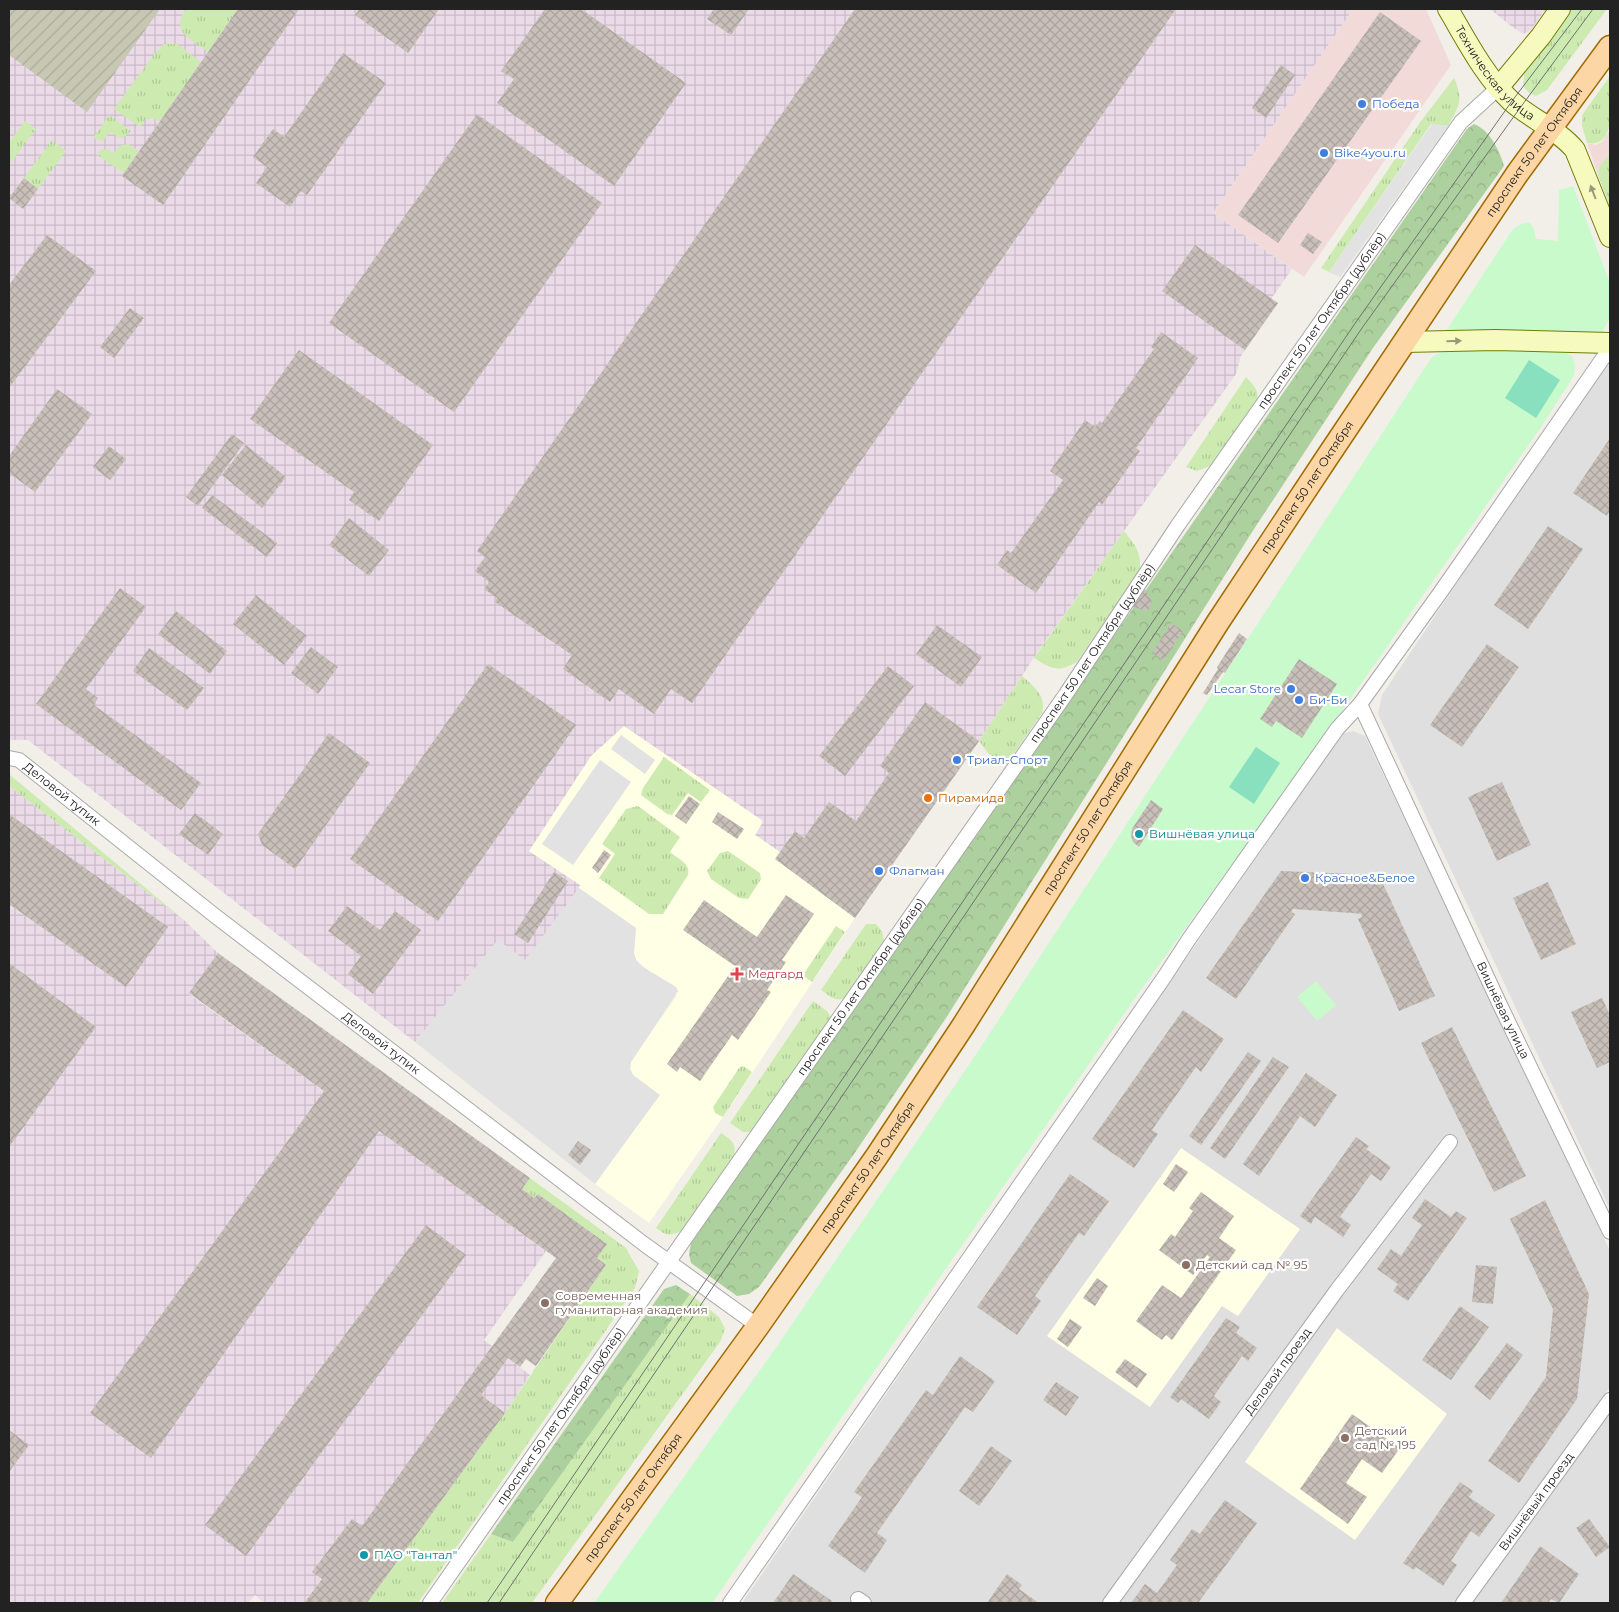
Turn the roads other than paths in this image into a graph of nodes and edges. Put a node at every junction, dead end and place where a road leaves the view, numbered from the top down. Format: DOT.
graph roads {
  1 [pos="1448,9"];
  2 [pos="1560,9"];
  3 [pos="1610,47"];
  4 [pos="1498,88"];
  5 [pos="1549,129"];
  6 [pos="1610,237"];
  7 [pos="1405,342"];
  8 [pos="1610,343"];
  9 [pos="1610,348"];
  10 [pos="1360,704"];
  11 [pos="9,758"];
  12 [pos="1450,1142"];
  13 [pos="1610,1232"];
  14 [pos="668,1262"];
  15 [pos="758,1326"];
  16 [pos="1610,1400"];
  17 [pos="430,1603"];
  18 [pos="557,1603"];
  19 [pos="730,1603"];
  20 [pos="1110,1603"];
  21 [pos="1463,1603"];
  1 -- 4 [label="main road, Техническая улица"];
  2 -- 4 [label="main road, проспект 50 лет Октября (дублёр)"];
  3 -- 5 [label="main road, проспект 50 лет Октября"];
  4 -- 5 [label="main road, Техническая улица"];
  4 -- 14 [label="street, проспект 50 лет Октября (дублёр)"];
  6 -- 5 [label="main road, Техническая улица, one-way"];
  5 -- 7 [label="main road, проспект 50 лет Октября"];
  7 -- 8 [label="main road, one-way"];
  7 -- 15 [label="main road, проспект 50 лет Октября"];
  9 -- 10 [label="street"];
  10 -- 13 [label="street, Вишнёвая улица"];
  10 -- 19 [label="street"];
  11 -- 14 [label="street, Деловой тупик"];
  12 -- 20 [label="street, Деловой проезд"];
  14 -- 15 [label="street, Деловой тупик"];
  14 -- 17 [label="street, проспект 50 лет Октября (дублёр)"];
  15 -- 18 [label="main road, проспект 50 лет Октября"];
  16 -- 21 [label="street, Вишнёвый проезд"];
}
